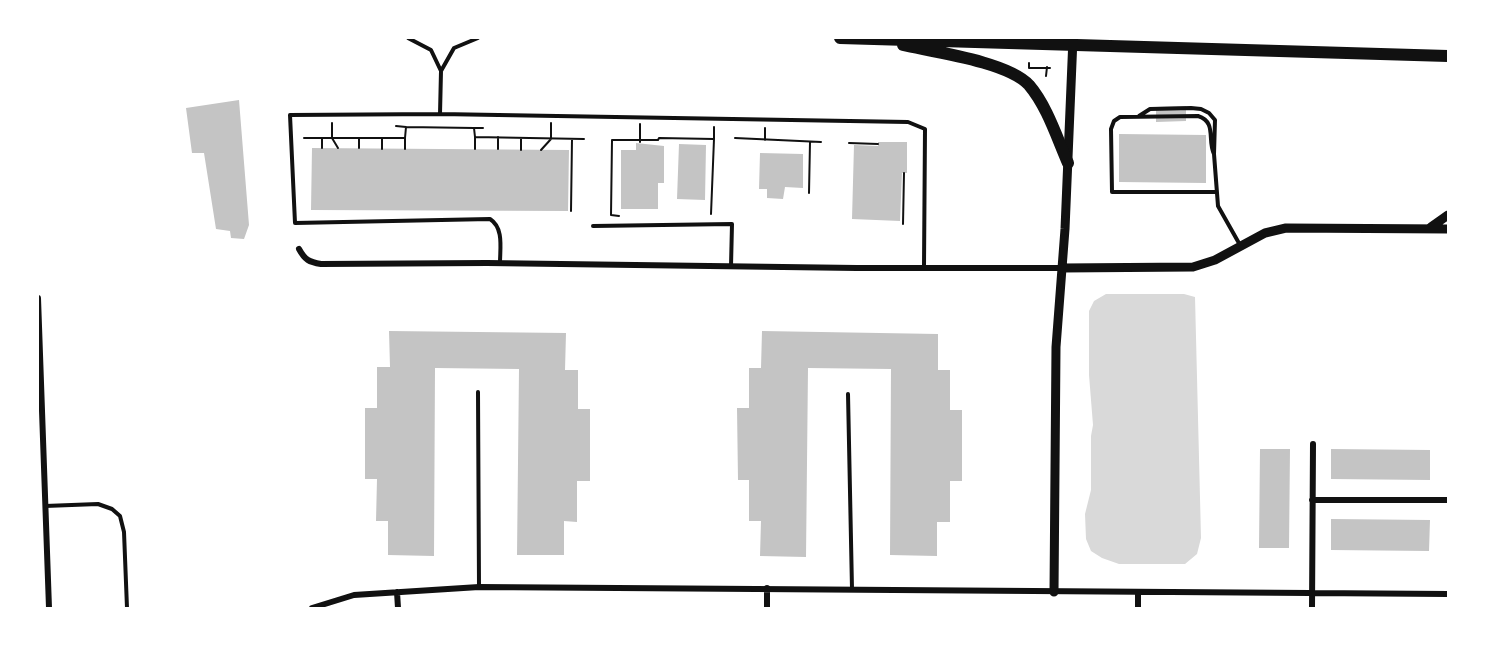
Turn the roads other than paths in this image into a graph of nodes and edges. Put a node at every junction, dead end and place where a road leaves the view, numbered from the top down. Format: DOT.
graph roads {
  1 [pos="408,38"];
  2 [pos="478,38"];
  3 [pos="840,38"];
  4 [pos="875,39"];
  5 [pos="1073,41"];
  6 [pos="1449,56"];
  7 [pos="441,71"];
  8 [pos="440,114"];
  9 [pos="1139,116"];
  10 [pos="1214,154"];
  11 [pos="1068,163"];
  12 [pos="1216,192"];
  13 [pos="1449,215"];
  14 [pos="593,226"];
  15 [pos="1429,228"];
  16 [pos="1449,228"];
  17 [pos="1241,246"];
  18 [pos="299,249"];
  19 [pos="500,263"];
  20 [pos="731,267"];
  21 [pos="924,267"];
  22 [pos="1062,268"];
  23 [pos="38,298"];
  24 [pos="478,392"];
  25 [pos="848,394"];
  26 [pos="1313,444"];
  27 [pos="1312,500"];
  28 [pos="1449,500"];
  29 [pos="43,504"];
  30 [pos="479,587"];
  31 [pos="767,588"];
  32 [pos="852,589"];
  33 [pos="397,592"];
  34 [pos="1054,592"];
  35 [pos="1138,592"];
  36 [pos="1312,593"];
  37 [pos="1449,594"];
  38 [pos="49,609"];
  39 [pos="127,609"];
  40 [pos="312,609"];
  41 [pos="398,609"];
  42 [pos="767,609"];
  43 [pos="1138,609"];
  44 [pos="1312,609"];
  1 -- 7 [label="lane"];
  2 -- 7 [label="lane"];
  3 -- 4 [label="highway"];
  4 -- 5 [label="highway"];
  4 -- 11 [label="highway"];
  5 -- 6 [label="highway"];
  5 -- 11 [label="street"];
  7 -- 8 [label="lane"];
  8 -- 19 [label="lane"];
  8 -- 21 [label="lane"];
  9 -- 10 [label="lane"];
  9 -- 10 [label="lane"];
  9 -- 12 [label="lane"];
  10 -- 12 [label="lane"];
  11 -- 22 [label="street"];
  12 -- 17 [label="lane"];
  13 -- 15 [label="street"];
  14 -- 20 [label="lane"];
  15 -- 16 [label="street"];
  15 -- 17 [label="street"];
  17 -- 22 [label="street"];
  18 -- 19 [label="street"];
  19 -- 20 [label="street"];
  20 -- 21 [label="street"];
  21 -- 22 [label="street"];
  22 -- 34 [label="street"];
  23 -- 29 [label="street"];
  24 -- 30 [label="lane"];
  25 -- 32 [label="lane"];
  26 -- 27 [label="street"];
  27 -- 28 [label="street"];
  27 -- 36 [label="street"];
  29 -- 38 [label="street"];
  29 -- 39 [label="lane"];
  30 -- 31 [label="street"];
  30 -- 33 [label="street"];
  31 -- 32 [label="street"];
  31 -- 42 [label="street"];
  32 -- 34 [label="street"];
  33 -- 40 [label="street"];
  33 -- 41 [label="street"];
  34 -- 35 [label="street"];
  35 -- 36 [label="street"];
  35 -- 43 [label="street"];
  36 -- 37 [label="street"];
  36 -- 44 [label="street"];
}
